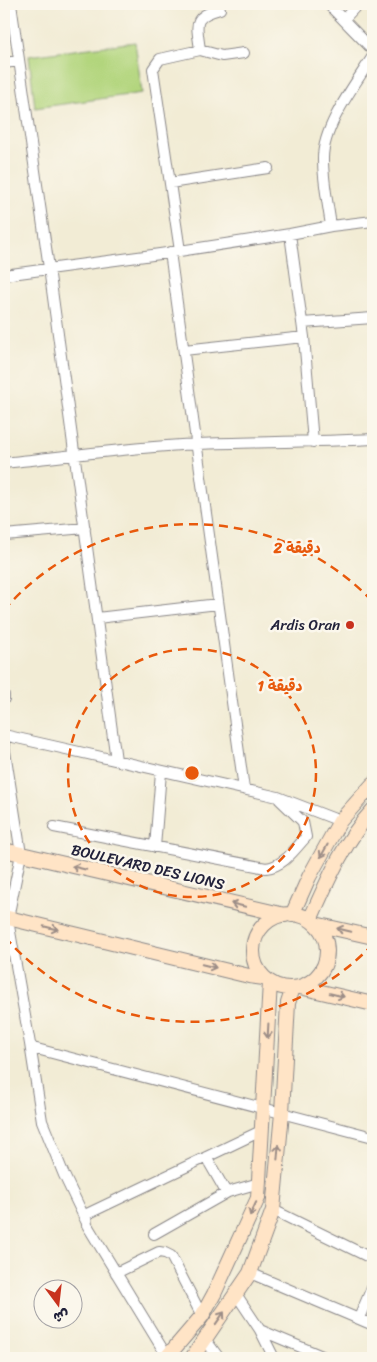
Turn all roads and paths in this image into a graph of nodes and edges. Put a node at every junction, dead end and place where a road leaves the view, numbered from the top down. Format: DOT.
graph roads {
  1 [pos="11,4"];
  2 [pos="328,4"];
  3 [pos="358,4"];
  4 [pos="220,9"];
  5 [pos="344,19"];
  6 [pos="200,50"];
  7 [pos="373,50"];
  8 [pos="244,53"];
  9 [pos="373,56"];
  10 [pos="19,61"];
  11 [pos="4,63"];
  12 [pos="268,168"];
  13 [pos="170,182"];
  14 [pos="373,221"];
  15 [pos="331,226"];
  16 [pos="290,234"];
  17 [pos="175,252"];
  18 [pos="50,268"];
  19 [pos="4,275"];
  20 [pos="373,318"];
  21 [pos="302,323"];
  22 [pos="304,337"];
  23 [pos="184,350"];
  24 [pos="373,439"];
  25 [pos="313,442"];
  26 [pos="196,444"];
  27 [pos="75,455"];
  28 [pos="4,463"];
  29 [pos="85,528"];
  30 [pos="4,535"];
  31 [pos="218,604"];
  32 [pos="97,618"];
  33 [pos="4,735"];
  34 [pos="4,745"];
  35 [pos="116,760"];
  36 [pos="161,772"];
  37 [pos="373,784"];
  38 [pos="244,789"];
  39 [pos="278,797"];
  40 [pos="371,816"];
  41 [pos="340,821"];
  42 [pos="54,827"];
  43 [pos="155,847"];
  44 [pos="4,850"];
  45 [pos="21,854"];
  46 [pos="289,915"];
  47 [pos="6,917"];
  48 [pos="312,922"];
  49 [pos="373,937"];
  50 [pos="267,980"];
  51 [pos="296,988"];
  52 [pos="373,1004"];
  53 [pos="30,1044"];
  54 [pos="264,1108"];
  55 [pos="282,1113"];
  56 [pos="263,1130"];
  57 [pos="373,1137"];
  58 [pos="206,1157"];
  59 [pos="259,1183"];
  60 [pos="228,1192"];
  61 [pos="273,1210"];
  62 [pos="86,1221"];
  63 [pos="154,1234"];
  64 [pos="373,1259"];
  65 [pos="116,1273"];
  66 [pos="250,1273"];
  67 [pos="373,1285"];
  68 [pos="236,1294"];
  69 [pos="202,1316"];
  70 [pos="359,1318"];
  71 [pos="373,1325"];
  72 [pos="260,1330"];
  73 [pos="205,1339"];
  74 [pos="167,1358"];
  75 [pos="192,1358"];
  76 [pos="219,1358"];
  77 [pos="274,1358"];
  78 [pos="327,1358"];
  1 -- 10 [label="street"];
  2 -- 5 [label="street"];
  3 -- 5 [label="street"];
  4 -- 6 [label="street"];
  5 -- 7 [label="street"];
  6 -- 8 [label="street"];
  6 -- 13 [label="street"];
  9 -- 15 [label="street"];
  10 -- 11 [label="street"];
  10 -- 18 [label="street"];
  12 -- 13 [label="street"];
  13 -- 17 [label="street"];
  14 -- 15 [label="street"];
  15 -- 16 [label="street"];
  16 -- 17 [label="street"];
  16 -- 21 [label="street"];
  17 -- 18 [label="street"];
  17 -- 23 [label="street"];
  18 -- 19 [label="street"];
  18 -- 27 [label="street"];
  20 -- 21 [label="street"];
  21 -- 22 [label="street"];
  22 -- 23 [label="street"];
  22 -- 25 [label="street"];
  23 -- 26 [label="street"];
  24 -- 25 [label="street"];
  25 -- 26 [label="street"];
  26 -- 27 [label="street"];
  26 -- 31 [label="street"];
  27 -- 28 [label="street"];
  27 -- 29 [label="street"];
  29 -- 30 [label="street"];
  29 -- 32 [label="street"];
  31 -- 32 [label="street"];
  31 -- 38 [label="street"];
  32 -- 35 [label="street"];
  33 -- 35 [label="street"];
  34 -- 45 [label="street"];
  35 -- 36 [label="street"];
  36 -- 38 [label="street"];
  36 -- 43 [label="street"];
  37 -- 41 [label="main road"];
  38 -- 39 [label="street"];
  39 -- 41 [label="street"];
  39 -- 43 [label="street"];
  40 -- 48 [label="main road"];
  41 -- 46 [label="main road, one-way"];
  42 -- 43 [label="street"];
  44 -- 45 [label="main road, BOULEVARD DES LIONS"];
  46 -- 45 [label="main road, BOULEVARD DES LIONS, one-way"];
  45 -- 47 [label="street"];
  46 -- 48 [label="main road"];
  46 -- 50 [label="main road"];
  47 -- 50 [label="main road, one-way"];
  47 -- 53 [label="street"];
  49 -- 48 [label="main road, one-way"];
  48 -- 51 [label="main road"];
  50 -- 51 [label="main road"];
  50 -- 54 [label="main road, one-way"];
  51 -- 52 [label="main road, one-way"];
  51 -- 55 [label="main road"];
  53 -- 54 [label="street"];
  53 -- 62 [label="street"];
  54 -- 55 [label="street"];
  54 -- 56 [label="main road"];
  55 -- 57 [label="street"];
  61 -- 55 [label="main road, one-way"];
  56 -- 58 [label="street"];
  56 -- 59 [label="main road"];
  58 -- 60 [label="street"];
  58 -- 62 [label="street"];
  59 -- 60 [label="street"];
  59 -- 69 [label="main road, one-way"];
  60 -- 63 [label="street"];
  61 -- 64 [label="street"];
  61 -- 66 [label="main road"];
  62 -- 65 [label="street"];
  65 -- 69 [label="street"];
  65 -- 74 [label="street"];
  66 -- 68 [label="main road"];
  66 -- 70 [label="street"];
  67 -- 70 [label="street"];
  68 -- 72 [label="street"];
  73 -- 68 [label="main road, one-way"];
  69 -- 74 [label="main road"];
  70 -- 71 [label="street"];
  72 -- 77 [label="street"];
  72 -- 78 [label="street"];
  73 -- 75 [label="main road"];
  73 -- 76 [label="street"];
}
